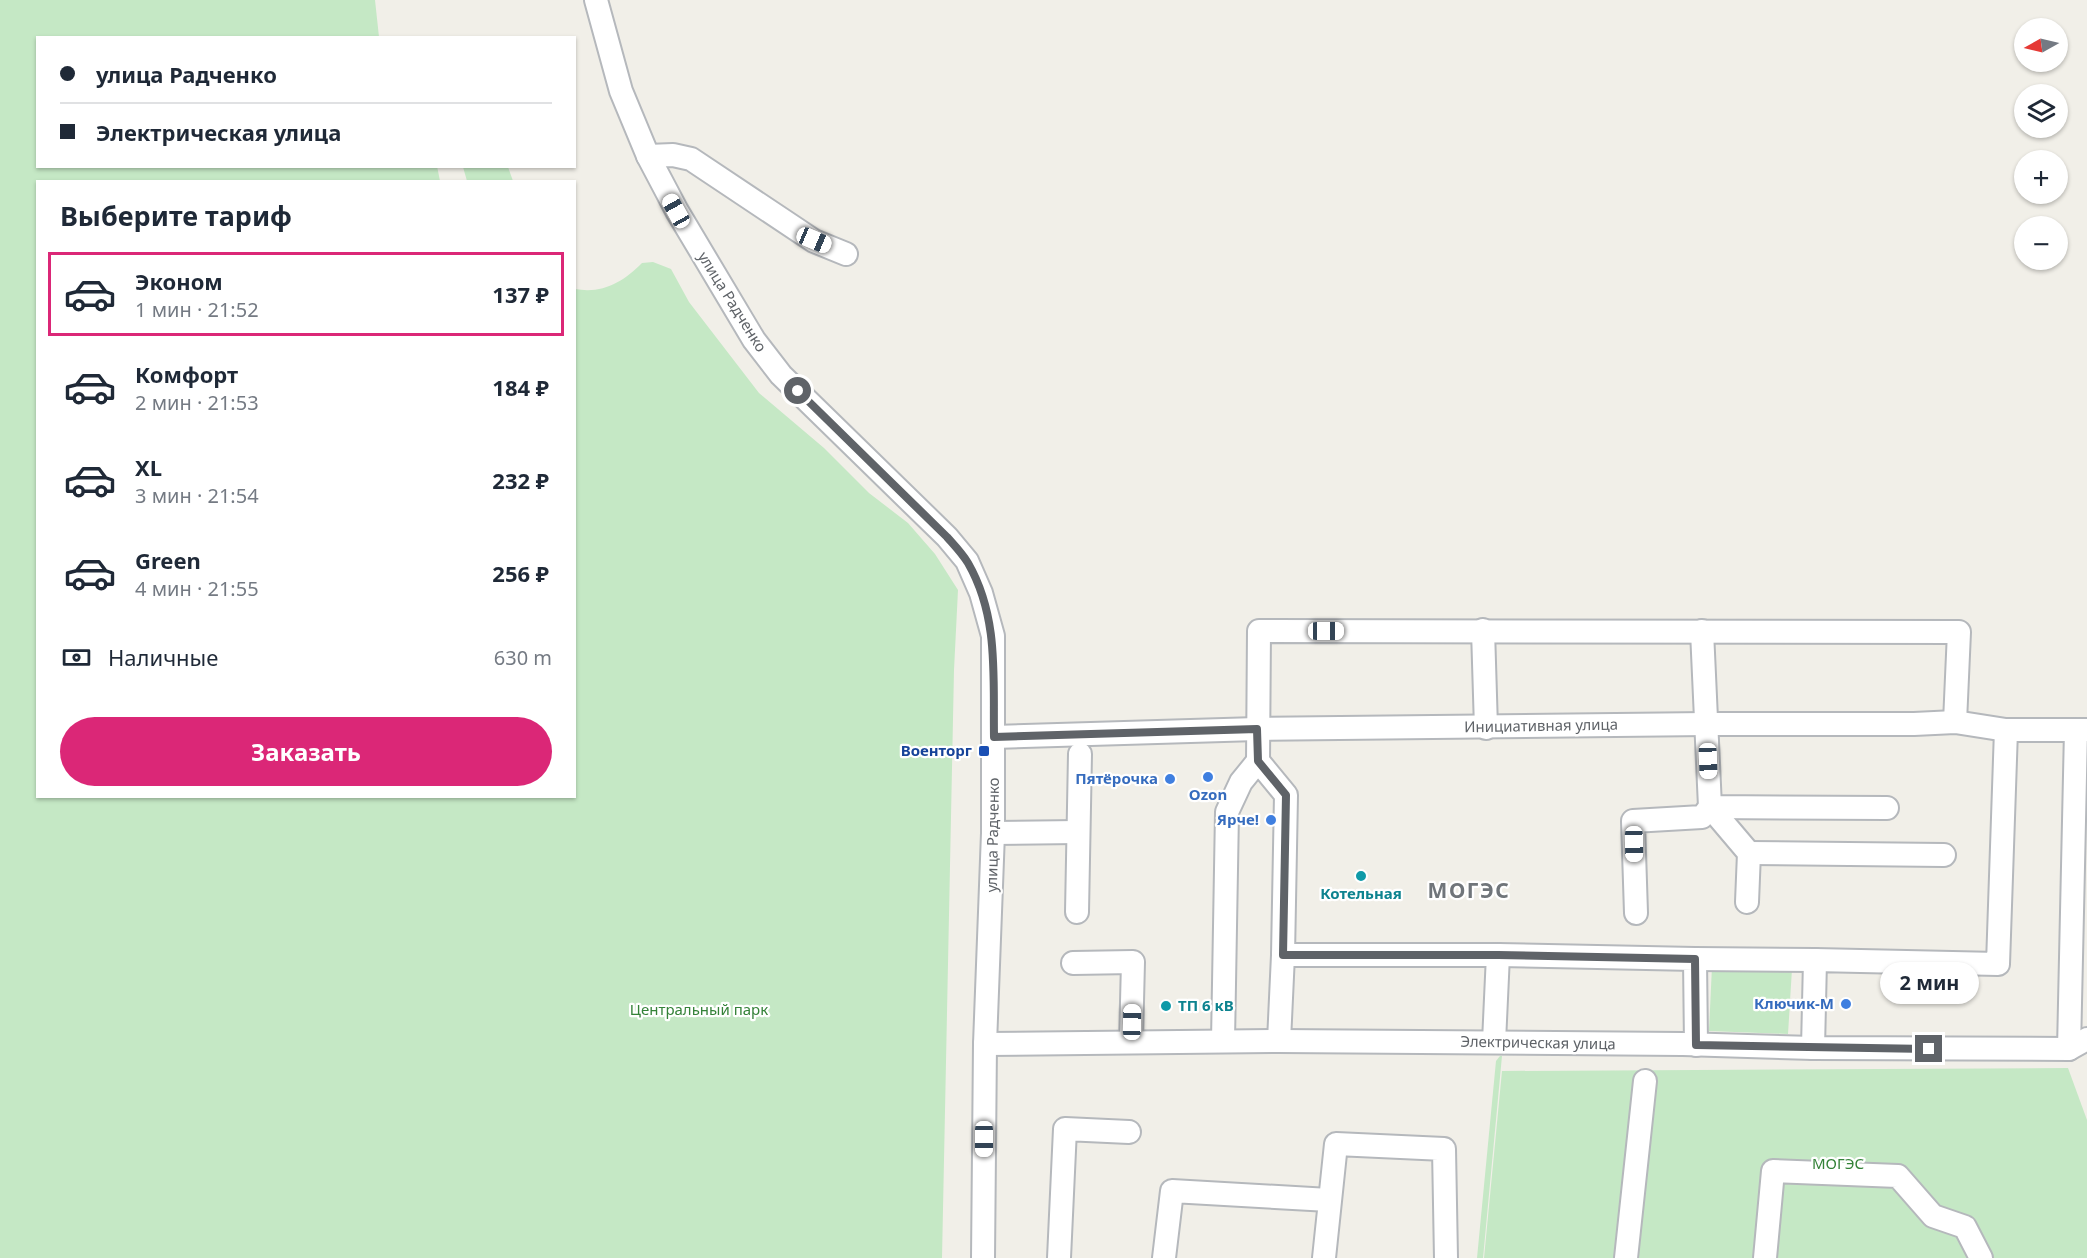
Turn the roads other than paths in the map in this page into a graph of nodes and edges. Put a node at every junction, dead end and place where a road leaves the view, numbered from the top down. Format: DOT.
graph roads {
  1 [pos="596,0"];
  2 [pos="648,156"];
  3 [pos="846,254"];
  4 [pos="1483,630"];
  5 [pos="1702,631"];
  6 [pos="1955,722"];
  7 [pos="1707,724"];
  8 [pos="1486,728"];
  9 [pos="1257,729"];
  10 [pos="2006,730"];
  11 [pos="2082,730"];
  12 [pos="994,737"];
  13 [pos="1080,754"];
  14 [pos="1258,761"];
  15 [pos="1710,807"];
  16 [pos="1887,808"];
  17 [pos="1078,832"];
  18 [pos="993,833"];
  19 [pos="1749,853"];
  20 [pos="1944,855"];
  21 [pos="1747,902"];
  22 [pos="1077,912"];
  23 [pos="1636,913"];
  24 [pos="1283,955"];
  25 [pos="1498,955"];
  26 [pos="1695,959"];
  27 [pos="1815,960"];
  28 [pos="1073,963"];
  29 [pos="1223,1041"];
  30 [pos="1279,1041"];
  31 [pos="1131,1042"];
  32 [pos="1494,1042"];
  33 [pos="985,1044"];
  34 [pos="2078,1044"];
  35 [pos="1696,1045"];
  36 [pos="1813,1048"];
  37 [pos="1645,1081"];
  38 [pos="1129,1132"];
  39 [pos="1329,1200"];
  40 [pos="983,1258"];
  41 [pos="1059,1258"];
  42 [pos="1164,1258"];
  43 [pos="1324,1258"];
  44 [pos="1446,1258"];
  45 [pos="1626,1258"];
  46 [pos="1765,1258"];
  47 [pos="1981,1258"];
  1 -- 2 [label="street, улица Радченко"];
  2 -- 3 [label="street"];
  2 -- 12 [label="street, улица Радченко"];
  4 -- 5 [label="street"];
  4 -- 8 [label="street"];
  4 -- 9 [label="street"];
  5 -- 6 [label="street"];
  5 -- 7 [label="street"];
  6 -- 7 [label="street, Инициативная улица"];
  6 -- 10 [label="street, Инициативная улица"];
  7 -- 8 [label="street, Инициативная улица"];
  7 -- 15 [label="street"];
  8 -- 9 [label="street, Инициативная улица"];
  9 -- 12 [label="street, Инициативная улица"];
  9 -- 14 [label="street"];
  10 -- 11 [label="street, Инициативная улица"];
  10 -- 27 [label="street"];
  11 -- 34 [label="street"];
  12 -- 18 [label="street, улица Радченко"];
  13 -- 17 [label="street"];
  14 -- 24 [label="street"];
  14 -- 29 [label="street"];
  15 -- 16 [label="street"];
  15 -- 19 [label="street"];
  15 -- 23 [label="street"];
  17 -- 18 [label="street"];
  17 -- 22 [label="street"];
  18 -- 33 [label="street, улица Радченко"];
  19 -- 20 [label="street"];
  19 -- 21 [label="street"];
  24 -- 25 [label="street"];
  24 -- 30 [label="street"];
  25 -- 26 [label="street"];
  25 -- 32 [label="street"];
  26 -- 27 [label="street"];
  26 -- 35 [label="street"];
  27 -- 36 [label="street"];
  28 -- 31 [label="street"];
  29 -- 30 [label="street, Электрическая улица"];
  29 -- 31 [label="street, Электрическая улица"];
  30 -- 32 [label="street, Электрическая улица"];
  31 -- 33 [label="street, Электрическая улица"];
  32 -- 35 [label="street, Электрическая улица"];
  33 -- 40 [label="street, улица Радченко"];
  34 -- 36 [label="street, Электрическая улица"];
  35 -- 36 [label="street, Электрическая улица"];
  37 -- 45 [label="street"];
  38 -- 41 [label="street"];
  39 -- 42 [label="street"];
  39 -- 43 [label="street"];
  39 -- 44 [label="street"];
  46 -- 47 [label="street"];
}
